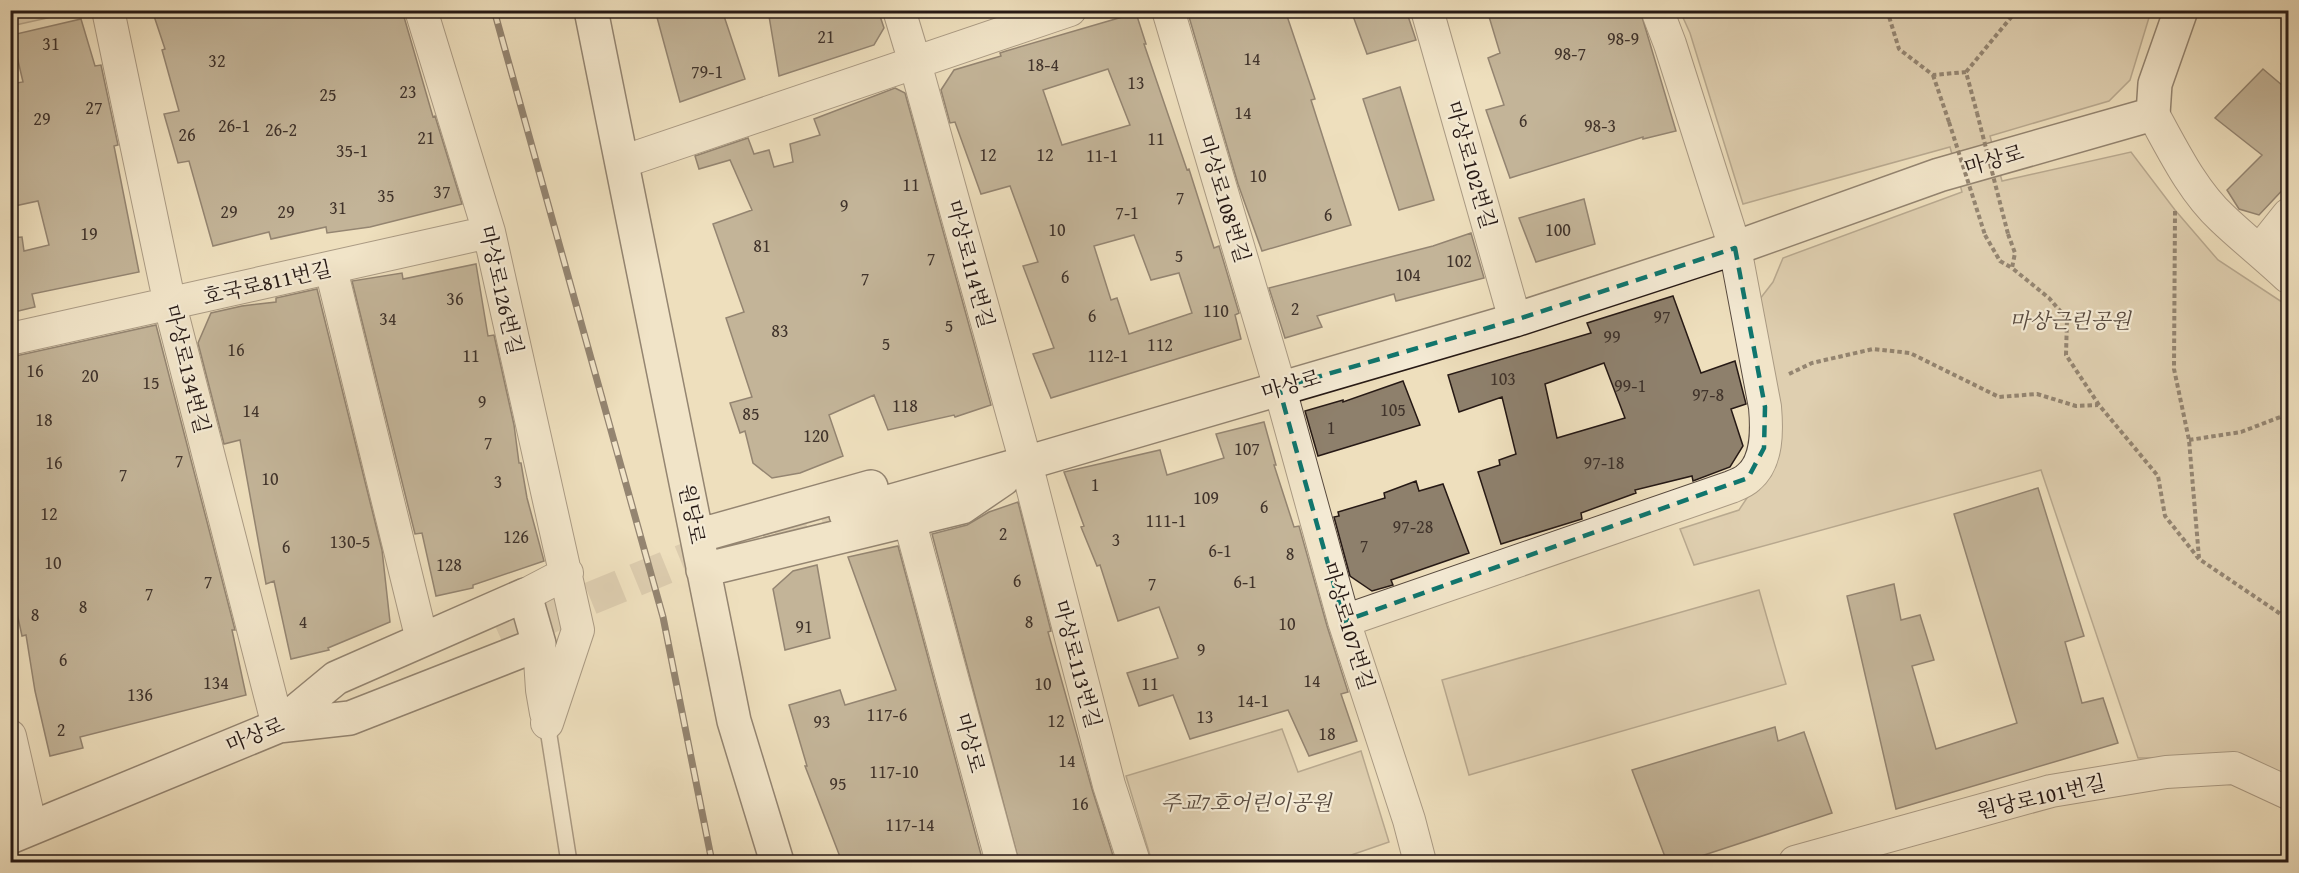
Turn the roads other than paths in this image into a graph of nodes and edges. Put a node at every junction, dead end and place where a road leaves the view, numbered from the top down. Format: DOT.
graph roads {
  1 [pos="108,10"];
  2 [pos="421,10"];
  3 [pos="591,10"];
  4 [pos="899,10"];
  5 [pos="1071,10"];
  6 [pos="1168,10"];
  7 [pos="1427,10"];
  8 [pos="1657,10"];
  9 [pos="2181,10"];
  10 [pos="915,63"];
  11 [pos="2153,114"];
  12 [pos="622,162"];
  13 [pos="2289,215"];
  14 [pos="489,232"];
  15 [pos="1735,248"];
  16 [pos="2260,250"];
  17 [pos="331,268"];
  18 [pos="2289,277"];
  19 [pos="170,305"];
  20 [pos="1515,320"];
  21 [pos="10,339"];
  22 [pos="1279,388"];
  23 [pos="1026,464"];
  24 [pos="846,514"];
  25 [pos="909,519"];
  26 [pos="697,536"];
  27 [pos="703,570"];
  28 [pos="567,573"];
  29 [pos="525,595"];
  30 [pos="1344,621"];
  31 [pos="501,639"];
  32 [pos="422,640"];
  33 [pos="540,644"];
  34 [pos="547,723"];
  35 [pos="278,726"];
  36 [pos="10,736"];
  37 [pos="2289,793"];
  38 [pos="21,832"];
  39 [pos="569,862"];
  40 [pos="777,862"];
  41 [pos="1002,862"];
  42 [pos="1134,862"];
  43 [pos="1420,862"];
  44 [pos="1795,862"];
  1 -- 19 [label="street, 마상로134번길"];
  2 -- 14 [label="street, 마상로126번길"];
  3 -- 12 [label="street, 원당로"];
  4 -- 10 [label="street, 마상로114번길"];
  5 -- 10 [label="street"];
  6 -- 22 [label="street, 마상로108번길"];
  7 -- 20 [label="street, 마상로102번길"];
  8 -- 15 [label="street"];
  9 -- 11 [label="street"];
  10 -- 12 [label="street"];
  10 -- 23 [label="street, 마상로114번길"];
  11 -- 15 [label="street, 마상로"];
  11 -- 16 [label="street"];
  12 -- 26 [label="street, 원당로"];
  13 -- 16 [label="street"];
  14 -- 17 [label="street, 호국로811번길"];
  14 -- 28 [label="street, 마상로126번길"];
  15 -- 20 [label="street, 마상로"];
  15 -- 30 [label="street"];
  16 -- 18 [label="street"];
  17 -- 19 [label="street, 호국로811번길"];
  17 -- 32 [label="street"];
  19 -- 21 [label="street, 호국로811번길"];
  19 -- 35 [label="street, 마상로134번길"];
  20 -- 22 [label="street, 마상로"];
  22 -- 23 [label="street, 마상로"];
  22 -- 30 [label="street, 마상로107번길"];
  23 -- 24 [label="street, 마상로"];
  23 -- 25 [label="street"];
  23 -- 26 [label="street"];
  23 -- 42 [label="street, 마상로113번길"];
  25 -- 27 [label="street"];
  25 -- 41 [label="street, 마상로"];
  26 -- 27 [label="street, 원당로"];
  27 -- 40 [label="street, 원당로"];
  28 -- 29 [label="street"];
  28 -- 34 [label="street, 마상로126번길"];
  29 -- 32 [label="street"];
  29 -- 33 [label="street"];
  30 -- 43 [label="street, 마상로107번길"];
  31 -- 35 [label="street, 마상로"];
  32 -- 35 [label="street"];
  33 -- 34 [label="street"];
  33 -- 35 [label="street"];
  34 -- 39 [label="lane"];
  35 -- 38 [label="street, 마상로"];
  36 -- 38 [label="street"];
  37 -- 44 [label="street, 원당로101번길"];
}
